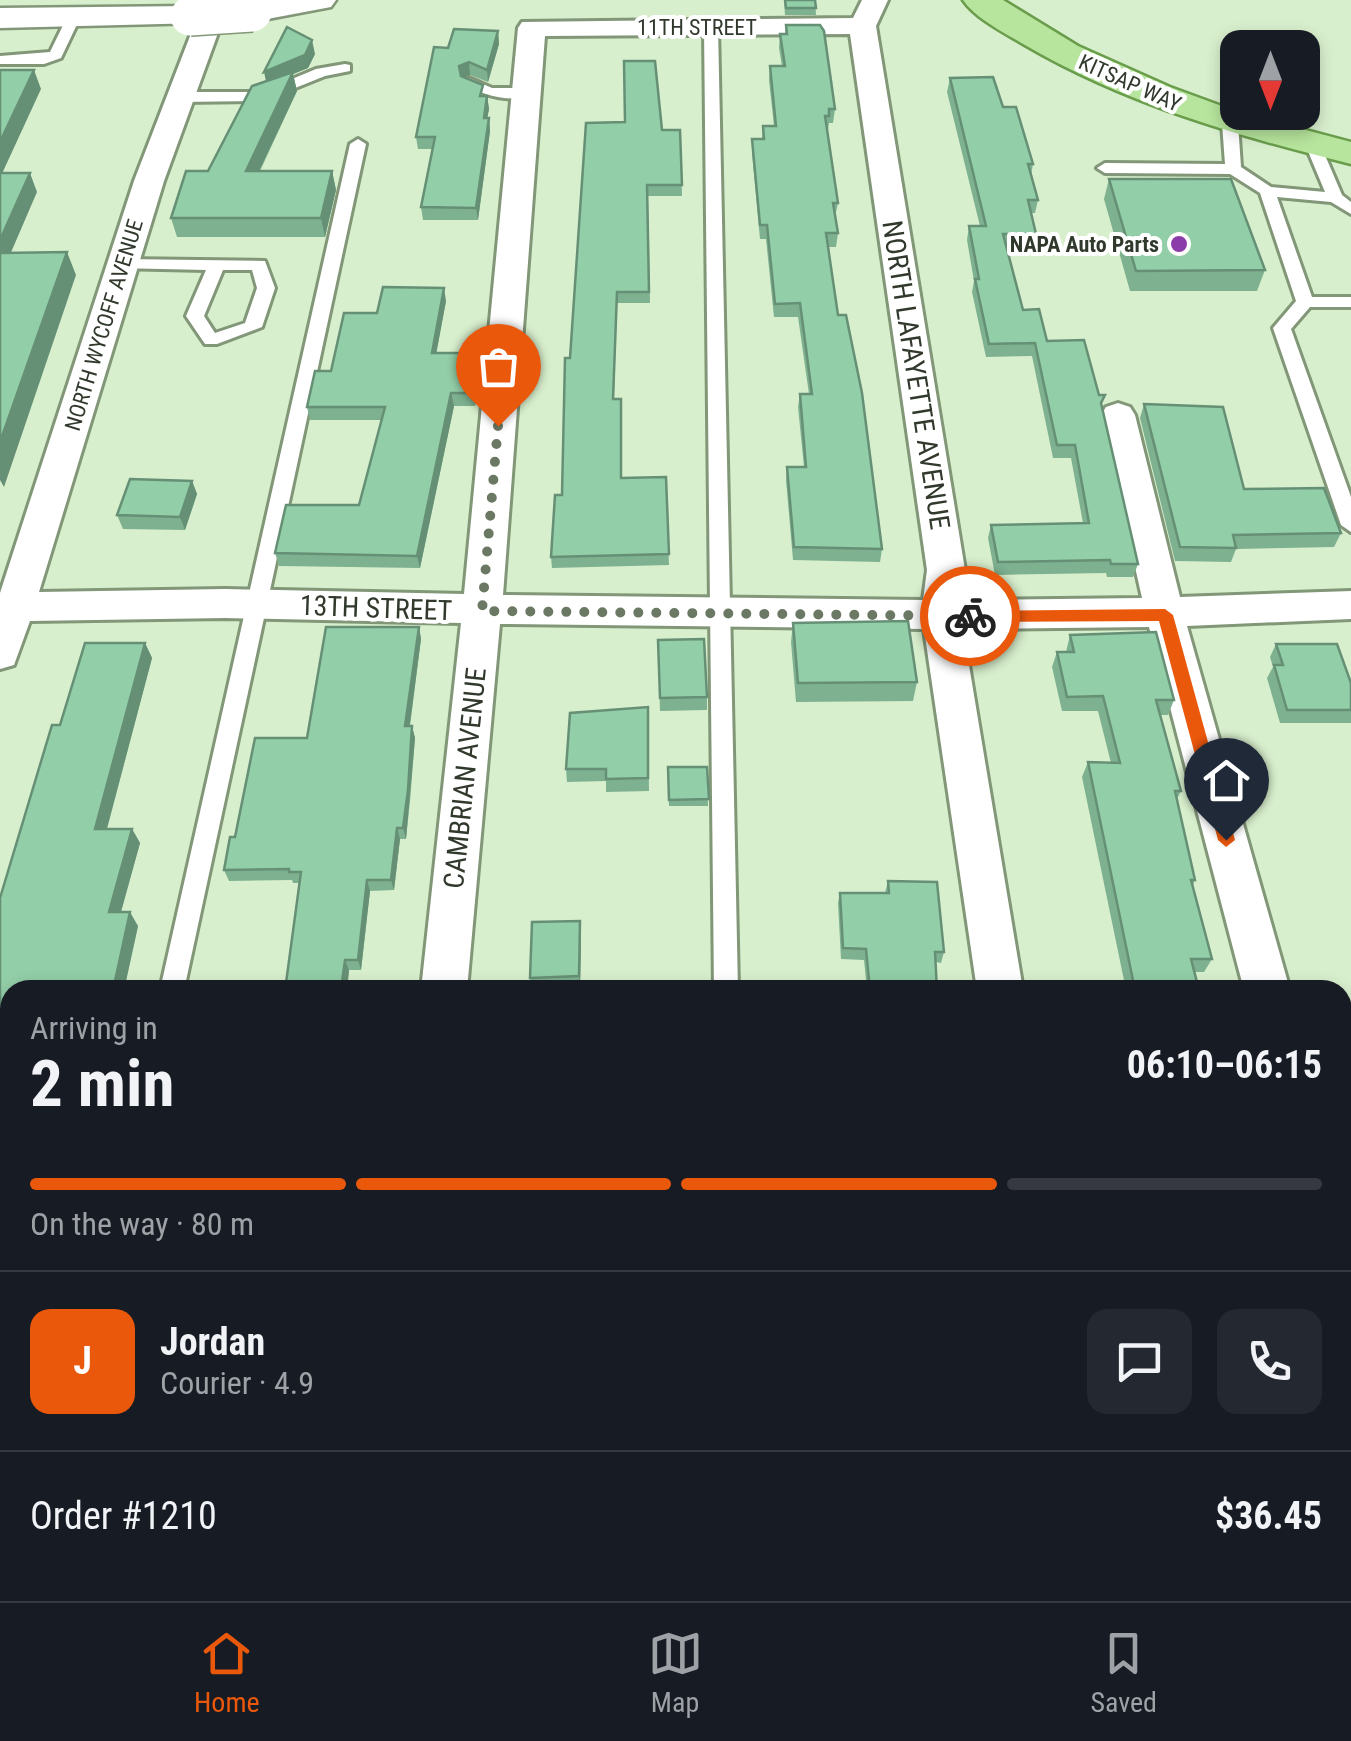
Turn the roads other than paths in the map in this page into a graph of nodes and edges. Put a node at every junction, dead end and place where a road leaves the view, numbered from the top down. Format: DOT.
graph roads {
  1 [pos="319,0"];
  2 [pos="980,0"];
  3 [pos="203,8"];
  4 [pos="868,13"];
  5 [pos="0,18"];
  6 [pos="73,18"];
  7 [pos="710,27"];
  8 [pos="532,28"];
  9 [pos="0,60"];
  10 [pos="345,68"];
  11 [pos="470,82"];
  12 [pos="526,93"];
  13 [pos="180,97"];
  14 [pos="1220,120"];
  15 [pos="1231,130"];
  16 [pos="1258,130"];
  17 [pos="358,144"];
  18 [pos="1313,144"];
  19 [pos="1351,153"];
  20 [pos="1105,168"];
  21 [pos="1234,168"];
  22 [pos="1267,191"];
  23 [pos="1335,198"];
  24 [pos="1351,209"];
  25 [pos="123,264"];
  26 [pos="216,266"];
  27 [pos="1306,302"];
  28 [pos="1351,302"];
  29 [pos="1118,415"];
  30 [pos="1351,526"];
  31 [pos="254,604"];
  32 [pos="1351,605"];
  33 [pos="8,607"];
  34 [pos="482,611"];
  35 [pos="718,614"];
  36 [pos="1165,615"];
  37 [pos="941,616"];
  38 [pos="0,654"];
  39 [pos="174,980"];
  40 [pos="445,980"];
  41 [pos="726,980"];
  42 [pos="998,980"];
  43 [pos="1265,980"];
  1 -- 3 [label="main road, bridge"];
  2 -- 14 [label="main road, KITSAP WAY"];
  3 -- 6 [label="main road"];
  3 -- 13 [label="street, NORTH WYCOFF AVENUE"];
  4 -- 7 [label="street, 11TH STREET"];
  4 -- 37 [label="street, NORTH LAFAYETTE AVENUE"];
  5 -- 6 [label="main road"];
  6 -- 9 [label="lane"];
  7 -- 8 [label="street, 11TH STREET"];
  7 -- 35 [label="lane"];
  8 -- 12 [label="street, CAMBRIAN AVENUE"];
  10 -- 13 [label="lane"];
  11 -- 12 [label="lane"];
  12 -- 34 [label="street, CAMBRIAN AVENUE"];
  13 -- 25 [label="street, NORTH WYCOFF AVENUE"];
  15 -- 21 [label="lane"];
  16 -- 18 [label="main road, KITSAP WAY"];
  17 -- 31 [label="lane"];
  18 -- 19 [label="main road, KITSAP WAY"];
  18 -- 23 [label="lane"];
  20 -- 21 [label="lane"];
  21 -- 22 [label="lane"];
  22 -- 23 [label="lane"];
  22 -- 27 [label="lane"];
  23 -- 24 [label="lane"];
  25 -- 26 [label="lane"];
  25 -- 33 [label="street, NORTH WYCOFF AVENUE"];
  26 -- 26 [label="lane"];
  27 -- 28 [label="lane"];
  27 -- 30 [label="lane"];
  29 -- 36 [label="street"];
  31 -- 33 [label="street, 13TH STREET"];
  31 -- 34 [label="street, 13TH STREET"];
  31 -- 39 [label="lane"];
  32 -- 36 [label="street, 13TH STREET"];
  33 -- 38 [label="street, NORTH WYCOFF AVENUE"];
  34 -- 35 [label="street, 13TH STREET"];
  34 -- 40 [label="street, CAMBRIAN AVENUE"];
  35 -- 37 [label="street, 13TH STREET"];
  35 -- 41 [label="lane"];
  36 -- 37 [label="street, 13TH STREET"];
  36 -- 43 [label="street"];
  37 -- 42 [label="street, NORTH LAFAYETTE AVENUE"];
}
